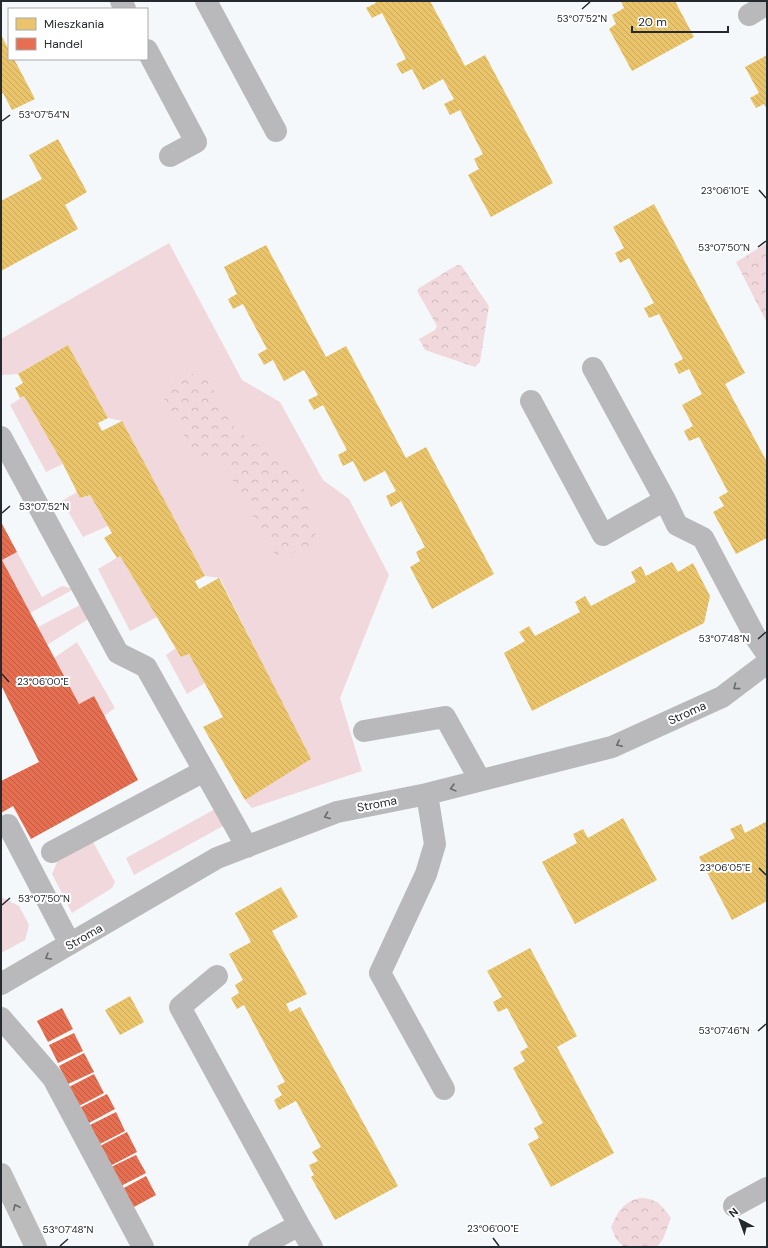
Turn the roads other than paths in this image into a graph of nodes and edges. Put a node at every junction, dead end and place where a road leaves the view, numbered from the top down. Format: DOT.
graph roads {
  1 [pos="206,1"];
  2 [pos="767,4"];
  3 [pos="749,15"];
  4 [pos="148,52"];
  5 [pos="276,132"];
  6 [pos="170,156"];
  7 [pos="593,368"];
  8 [pos="531,401"];
  9 [pos="1,437"];
  10 [pos="665,500"];
  11 [pos="767,654"];
  12 [pos="767,663"];
  13 [pos="364,731"];
  14 [pos="204,771"];
  15 [pos="480,780"];
  16 [pos="427,794"];
  17 [pos="8,825"];
  18 [pos="247,847"];
  19 [pos="52,852"];
  20 [pos="70,944"];
  21 [pos="217,976"];
  22 [pos="1,984"];
  23 [pos="1,1018"];
  24 [pos="444,1089"];
  25 [pos="1,1174"];
  26 [pos="767,1188"];
  27 [pos="734,1206"];
  28 [pos="299,1225"];
  29 [pos="36,1247"];
  30 [pos="143,1247"];
  31 [pos="260,1247"];
  32 [pos="312,1247"];
  1 -- 5 [label="street"];
  2 -- 3 [label="street"];
  4 -- 6 [label="street"];
  7 -- 10 [label="street"];
  8 -- 10 [label="street"];
  9 -- 14 [label="street"];
  10 -- 11 [label="street"];
  12 -- 15 [label="street, Stroma, one-way"];
  13 -- 15 [label="street"];
  14 -- 18 [label="street"];
  14 -- 19 [label="street"];
  15 -- 16 [label="street, Stroma, one-way"];
  16 -- 18 [label="street, Stroma, one-way"];
  16 -- 24 [label="street"];
  17 -- 20 [label="street"];
  18 -- 20 [label="street, Stroma"];
  20 -- 22 [label="street, Stroma, one-way"];
  21 -- 28 [label="street"];
  23 -- 30 [label="street"];
  29 -- 25 [label="main road, one-way"];
  26 -- 27 [label="street"];
  28 -- 31 [label="street"];
  28 -- 32 [label="street"];
}
